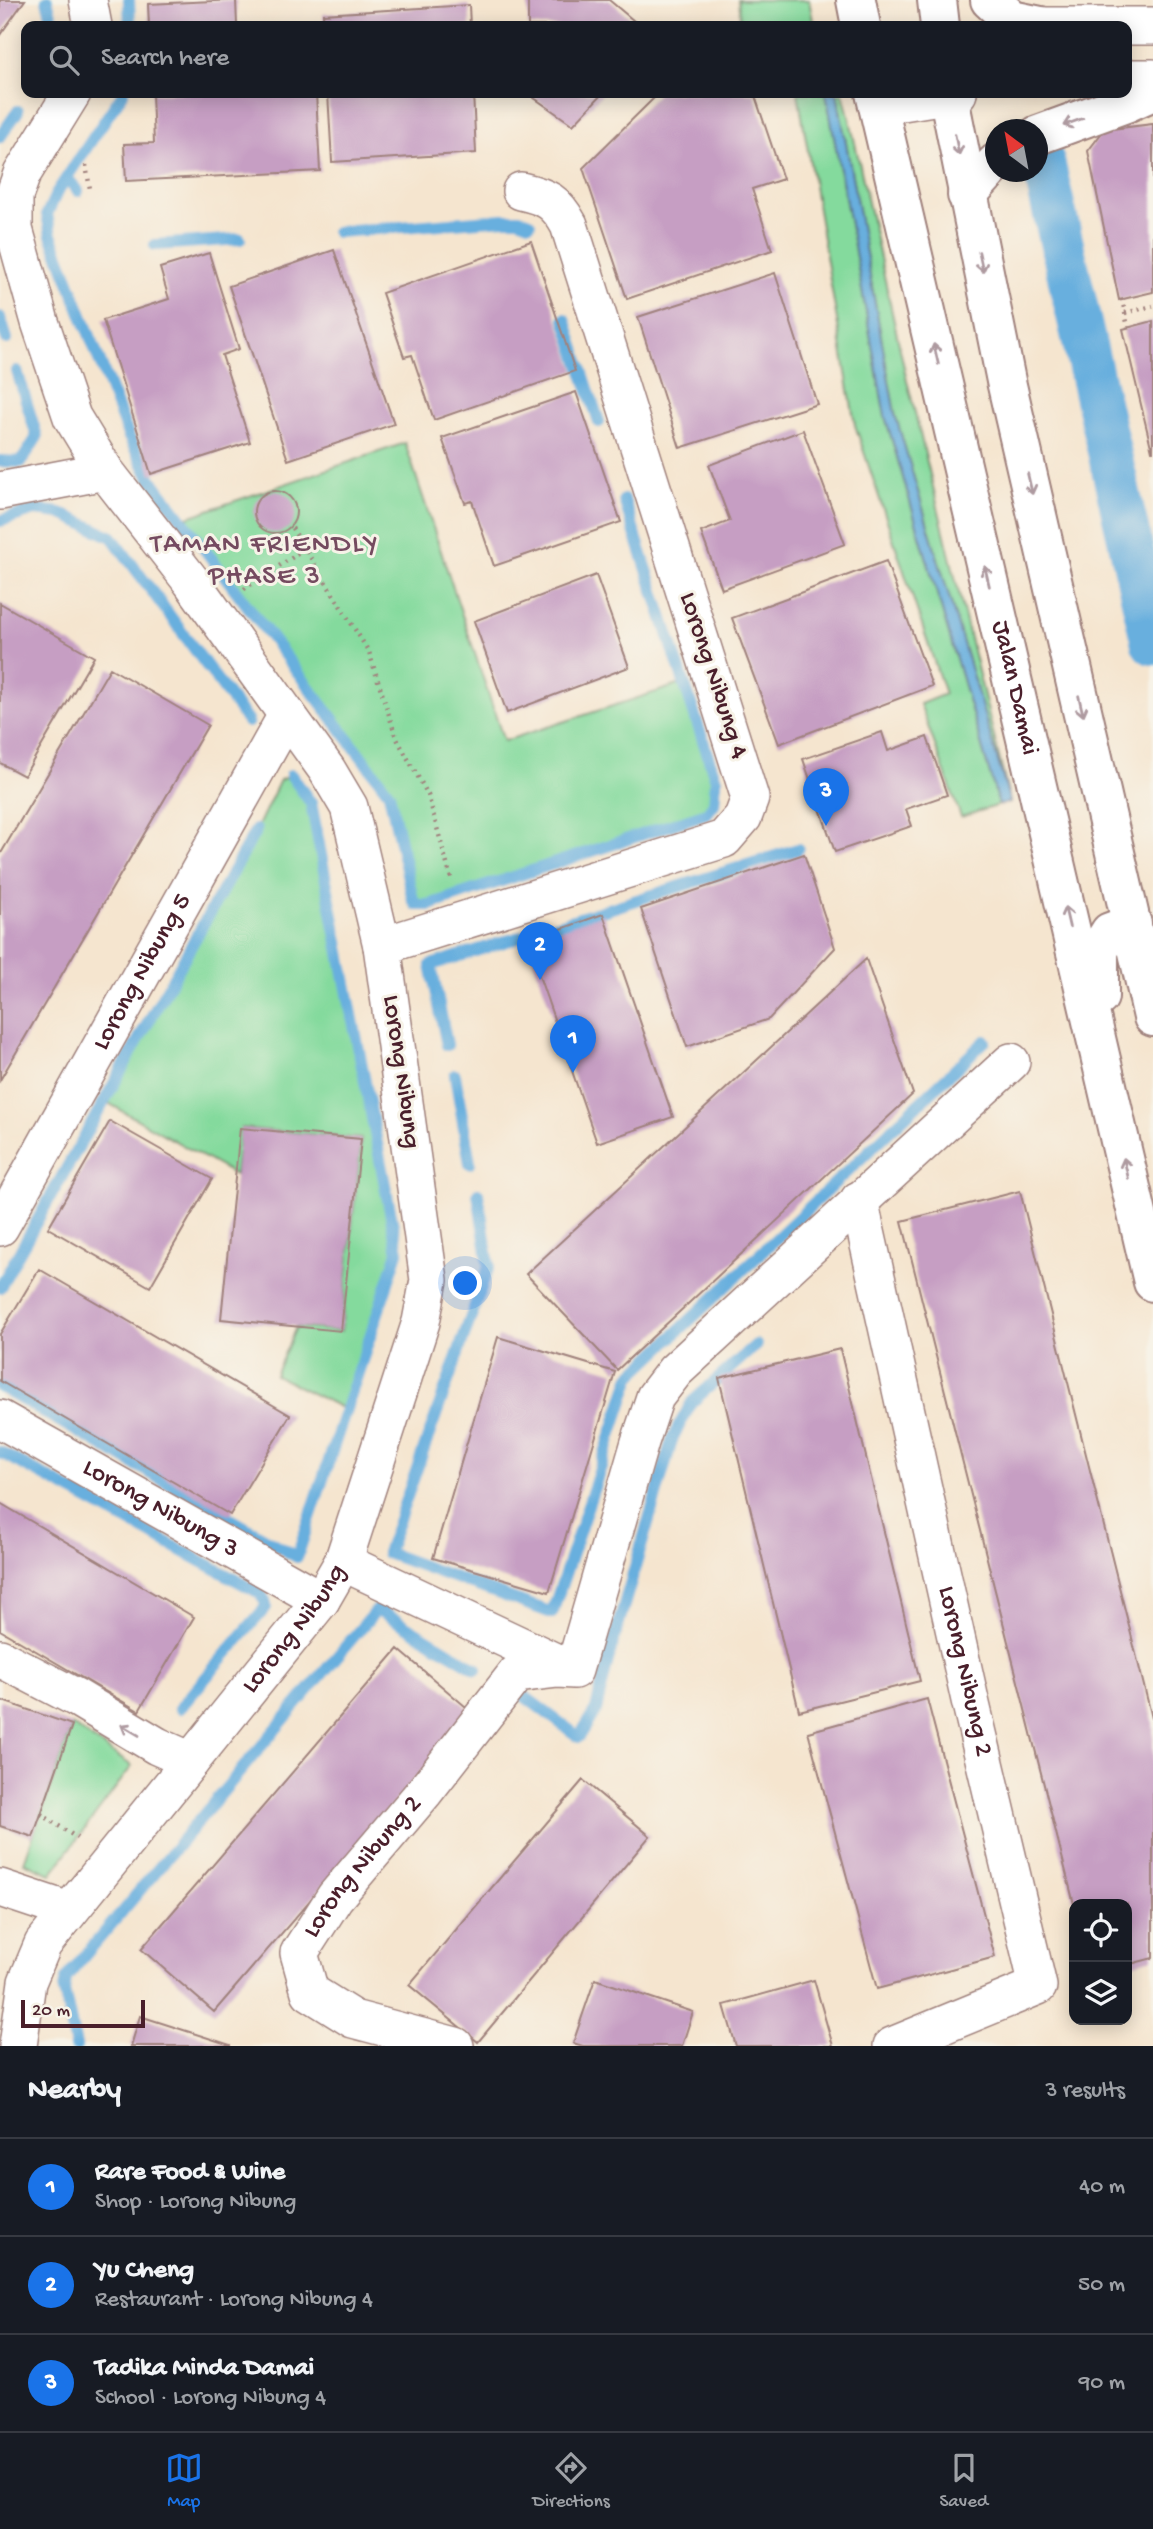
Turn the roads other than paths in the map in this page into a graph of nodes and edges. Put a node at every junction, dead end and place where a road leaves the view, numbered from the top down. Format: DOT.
graph roads {
  1 [pos="88,0"];
  2 [pos="856,0"];
  3 [pos="937,0"];
  4 [pos="990,0"];
  5 [pos="92,21"];
  6 [pos="860,21"];
  7 [pos="939,21"];
  8 [pos="1016,21"];
  9 [pos="1132,26"];
  10 [pos="1153,26"];
  11 [pos="1132,78"];
  12 [pos="1153,78"];
  13 [pos="1153,91"];
  14 [pos="69,98"];
  15 [pos="952,98"];
  16 [pos="877,99"];
  17 [pos="1048,131"];
  18 [pos="985,175"];
  19 [pos="521,191"];
  20 [pos="967,195"];
  21 [pos="105,471"];
  22 [pos="0,491"];
  23 [pos="286,715"];
  24 [pos="1142,924"];
  25 [pos="382,946"];
  26 [pos="1153,1017"];
  27 [pos="1099,1055"];
  28 [pos="1011,1062"];
  29 [pos="859,1200"];
  30 [pos="0,1227"];
  31 [pos="1153,1282"];
  32 [pos="0,1419"];
  33 [pos="343,1562"];
  34 [pos="321,1600"];
  35 [pos="0,1658"];
  36 [pos="566,1669"];
  37 [pos="191,1761"];
  38 [pos="0,1888"];
  39 [pos="69,1911"];
  40 [pos="13,1977"];
  41 [pos="18,2046"];
  42 [pos="455,2046"];
  43 [pos="892,2046"];
  1 -- 5 [label="street"];
  2 -- 6 [label="main road"];
  3 -- 7 [label="main road"];
  4 -- 8 [label="main road"];
  9 -- 10 [label="street"];
  11 -- 12 [label="street"];
  13 -- 17 [label="main road, one-way"];
  14 -- 21 [label="street, Lorong Nibung"];
  15 -- 20 [label="main road, one-way"];
  27 -- 16 [label="main road, Jalan Damai, one-way"];
  18 -- 20 [label="main road"];
  19 -- 25 [label="street, Lorong Nibung 4"];
  20 -- 24 [label="main road, one-way"];
  21 -- 22 [label="street"];
  21 -- 23 [label="street, Lorong Nibung"];
  23 -- 25 [label="street, Lorong Nibung"];
  23 -- 30 [label="street, Lorong Nibung 5"];
  24 -- 26 [label="main road"];
  24 -- 27 [label="main road"];
  25 -- 33 [label="street, Lorong Nibung"];
  31 -- 27 [label="main road, Jalan Damai, one-way"];
  28 -- 29 [label="street"];
  29 -- 36 [label="street"];
  29 -- 43 [label="street, Lorong Nibung 2"];
  32 -- 34 [label="street, Lorong Nibung 3"];
  33 -- 34 [label="street, Lorong Nibung"];
  33 -- 36 [label="street"];
  34 -- 37 [label="street, Lorong Nibung"];
  37 -- 35 [label="street, one-way"];
  36 -- 42 [label="street, Lorong Nibung 2"];
  37 -- 39 [label="street, Lorong Nibung"];
  38 -- 39 [label="street"];
  39 -- 40 [label="street, Lorong Nibung"];
  40 -- 41 [label="street, Lorong Nibung"];
}
